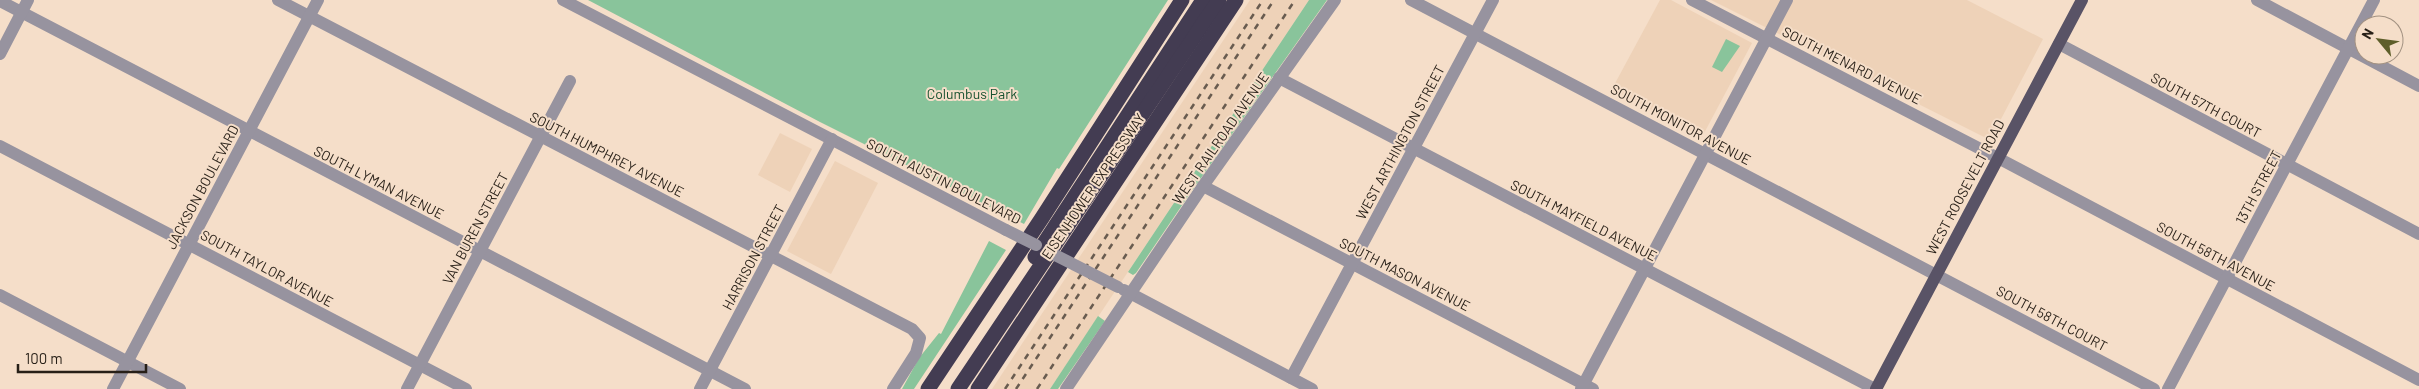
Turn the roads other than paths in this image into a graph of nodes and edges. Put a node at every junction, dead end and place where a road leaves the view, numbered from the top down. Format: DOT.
graph roads {
  1 [pos="28,0"];
  2 [pos="278,0"];
  3 [pos="318,0"];
  4 [pos="563,0"];
  5 [pos="1182,0"];
  6 [pos="1203,0"];
  7 [pos="1219,0"];
  8 [pos="1236,0"];
  9 [pos="1335,0"];
  10 [pos="1411,0"];
  11 [pos="1493,0"];
  12 [pos="1692,0"];
  13 [pos="1787,0"];
  14 [pos="2082,0"];
  15 [pos="2257,0"];
  16 [pos="2374,0"];
  17 [pos="0,1"];
  18 [pos="22,12"];
  19 [pos="310,16"];
  20 [pos="1475,34"];
  21 [pos="1766,38"];
  22 [pos="2059,44"];
  23 [pos="2349,48"];
  24 [pos="0,54"];
  25 [pos="1279,78"];
  26 [pos="570,81"];
  27 [pos="2419,86"];
  28 [pos="248,132"];
  29 [pos="541,136"];
  30 [pos="832,140"];
  31 [pos="0,146"];
  32 [pos="1414,148"];
  33 [pos="1706,154"];
  34 [pos="1998,158"];
  35 [pos="2287,164"];
  36 [pos="1203,186"];
  37 [pos="2419,234"];
  38 [pos="189,244"];
  39 [pos="1046,250"];
  40 [pos="480,251"];
  41 [pos="771,256"];
  42 [pos="1352,264"];
  43 [pos="1645,269"];
  44 [pos="1936,274"];
  45 [pos="2227,278"];
  46 [pos="1130,294"];
  47 [pos="0,295"];
  48 [pos="128,362"];
  49 [pos="420,365"];
  50 [pos="710,371"];
  51 [pos="2419,380"];
  52 [pos="1294,383"];
  53 [pos="1586,387"];
  54 [pos="114,389"];
  55 [pos="180,389"];
  56 [pos="408,389"];
  57 [pos="466,389"];
  58 [pos="700,389"];
  59 [pos="744,389"];
  60 [pos="893,389"];
  61 [pos="928,389"];
  62 [pos="947,389"];
  63 [pos="958,389"];
  64 [pos="978,389"];
  65 [pos="1066,389"];
  66 [pos="1312,389"];
  67 [pos="1875,389"];
  68 [pos="2154,389"];
  69 [pos="2168,389"];
  1 -- 18 [label="street"];
  2 -- 19 [label="street, SOUTH HUMPHREY AVENUE"];
  3 -- 19 [label="street, JACKSON BOULEVARD"];
  4 -- 30 [label="street, SOUTH AUSTIN BOULEVARD"];
  5 -- 61 [label="highway, EISENHOWER EXPRESSWAY"];
  6 -- 39 [label="highway"];
  7 -- 39 [label="highway"];
  8 -- 64 [label="highway, EISENHOWER EXPRESSWAY"];
  9 -- 25 [label="street, WEST RAILROAD AVENUE"];
  10 -- 20 [label="street, SOUTH MONITOR AVENUE"];
  11 -- 20 [label="street, WEST ARTHINGTON STREET"];
  12 -- 21 [label="street, SOUTH MENARD AVENUE"];
  13 -- 21 [label="street"];
  14 -- 22 [label="main road, WEST ROOSEVELT ROAD"];
  15 -- 23 [label="street"];
  16 -- 23 [label="street, 13TH STREET"];
  17 -- 18 [label="street, SOUTH LYMAN AVENUE"];
  18 -- 24 [label="street"];
  18 -- 28 [label="street, SOUTH LYMAN AVENUE"];
  19 -- 28 [label="street, JACKSON BOULEVARD"];
  19 -- 29 [label="street, SOUTH HUMPHREY AVENUE"];
  20 -- 32 [label="street, WEST ARTHINGTON STREET"];
  20 -- 33 [label="street, SOUTH MONITOR AVENUE"];
  21 -- 33 [label="street"];
  21 -- 34 [label="street, SOUTH MENARD AVENUE"];
  22 -- 34 [label="main road, WEST ROOSEVELT ROAD"];
  22 -- 35 [label="street, SOUTH 57TH COURT"];
  23 -- 27 [label="street"];
  23 -- 35 [label="street, 13TH STREET"];
  25 -- 32 [label="street, SOUTH MAYFIELD AVENUE"];
  25 -- 36 [label="street, WEST RAILROAD AVENUE"];
  26 -- 29 [label="street, VAN BUREN STREET"];
  28 -- 38 [label="street, JACKSON BOULEVARD"];
  28 -- 40 [label="street, SOUTH LYMAN AVENUE"];
  29 -- 40 [label="street, VAN BUREN STREET"];
  29 -- 41 [label="street, SOUTH HUMPHREY AVENUE"];
  30 -- 39 [label="street, SOUTH AUSTIN BOULEVARD, bridge"];
  30 -- 41 [label="street, HARRISON STREET"];
  31 -- 38 [label="street, SOUTH TAYLOR AVENUE"];
  32 -- 42 [label="street, WEST ARTHINGTON STREET"];
  32 -- 43 [label="street, SOUTH MAYFIELD AVENUE"];
  33 -- 43 [label="street"];
  33 -- 44 [label="street, SOUTH MONITOR AVENUE"];
  34 -- 44 [label="main road, WEST ROOSEVELT ROAD"];
  34 -- 45 [label="street, SOUTH 58TH AVENUE"];
  35 -- 37 [label="street, SOUTH 57TH COURT"];
  35 -- 45 [label="street, 13TH STREET"];
  36 -- 42 [label="street, SOUTH MASON AVENUE"];
  36 -- 46 [label="street, WEST RAILROAD AVENUE"];
  38 -- 48 [label="street, JACKSON BOULEVARD"];
  38 -- 49 [label="street, SOUTH TAYLOR AVENUE"];
  39 -- 46 [label="street, SOUTH AUSTIN BOULEVARD, bridge"];
  39 -- 62 [label="highway"];
  39 -- 63 [label="highway"];
  40 -- 49 [label="street, VAN BUREN STREET"];
  40 -- 50 [label="street, SOUTH LYMAN AVENUE"];
  41 -- 50 [label="street, HARRISON STREET"];
  41 -- 60 [label="street, SOUTH HUMPHREY AVENUE"];
  42 -- 52 [label="street, WEST ARTHINGTON STREET"];
  42 -- 53 [label="street, SOUTH MASON AVENUE"];
  43 -- 53 [label="street"];
  43 -- 67 [label="street, SOUTH MAYFIELD AVENUE"];
  44 -- 67 [label="main road, WEST ROOSEVELT ROAD"];
  44 -- 68 [label="street, SOUTH 58TH COURT"];
  45 -- 51 [label="street, SOUTH 58TH AVENUE"];
  45 -- 69 [label="street, 13TH STREET"];
  46 -- 52 [label="street, SOUTH AUSTIN BOULEVARD"];
  46 -- 65 [label="street, WEST RAILROAD AVENUE"];
  47 -- 48 [label="street"];
  48 -- 54 [label="street, JACKSON BOULEVARD"];
  48 -- 55 [label="street"];
  49 -- 56 [label="street, VAN BUREN STREET"];
  49 -- 57 [label="street, SOUTH TAYLOR AVENUE"];
  50 -- 58 [label="street, HARRISON STREET"];
  50 -- 59 [label="street, SOUTH LYMAN AVENUE"];
  52 -- 66 [label="street, SOUTH AUSTIN BOULEVARD"];
}
